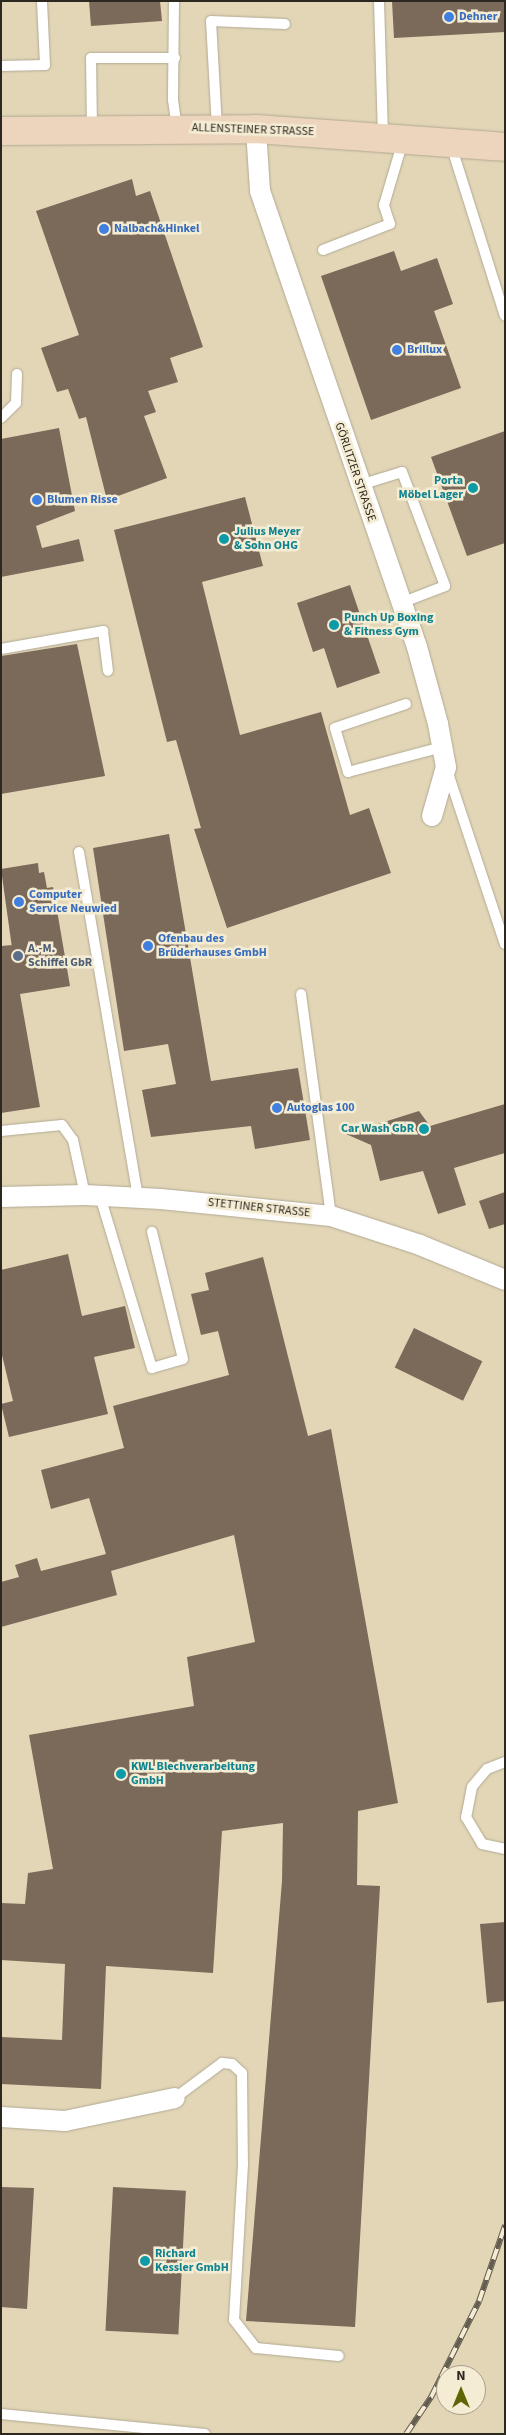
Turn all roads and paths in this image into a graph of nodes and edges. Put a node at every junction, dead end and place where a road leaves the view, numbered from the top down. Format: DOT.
graph roads {
  1 [pos="42,1"];
  2 [pos="174,1"];
  3 [pos="379,1"];
  4 [pos="285,24"];
  5 [pos="175,58"];
  6 [pos="1,66"];
  7 [pos="92,128"];
  8 [pos="177,128"];
  9 [pos="217,128"];
  10 [pos="256,129"];
  11 [pos="1,132"];
  12 [pos="393,137"];
  13 [pos="450,142"];
  14 [pos="505,147"];
  15 [pos="323,250"];
  16 [pos="505,316"];
  17 [pos="17,374"];
  18 [pos="1,418"];
  19 [pos="360,485"];
  20 [pos="401,603"];
  21 [pos="1,649"];
  22 [pos="108,671"];
  23 [pos="406,704"];
  24 [pos="442,747"];
  25 [pos="446,767"];
  26 [pos="432,816"];
  27 [pos="79,852"];
  28 [pos="505,944"];
  29 [pos="301,994"];
  30 [pos="1,1132"];
  31 [pos="93,1195"];
  32 [pos="1,1197"];
  33 [pos="138,1198"];
  34 [pos="331,1216"];
  35 [pos="152,1232"];
  36 [pos="505,1280"];
  37 [pos="505,1762"];
  38 [pos="505,1849"];
  39 [pos="175,2098"];
  40 [pos="1,2117"];
  41 [pos="339,2356"];
  42 [pos="1,2414"];
  43 [pos="205,2434"];
  1 -- 6 [label="lane"];
  2 -- 5 [label="lane"];
  3 -- 12 [label="lane"];
  4 -- 9 [label="lane"];
  5 -- 7 [label="lane"];
  5 -- 8 [label="lane"];
  7 -- 8 [label="street, ALLENSTEINER STRASSE"];
  7 -- 11 [label="street, ALLENSTEINER STRASSE"];
  8 -- 9 [label="street, ALLENSTEINER STRASSE"];
  9 -- 10 [label="street, ALLENSTEINER STRASSE"];
  10 -- 12 [label="street, ALLENSTEINER STRASSE"];
  10 -- 19 [label="street, GÖRLITZER STRASSE"];
  12 -- 13 [label="street, ALLENSTEINER STRASSE"];
  12 -- 15 [label="lane"];
  13 -- 14 [label="street, ALLENSTEINER STRASSE"];
  13 -- 16 [label="lane"];
  17 -- 18 [label="lane"];
  19 -- 20 [label="street, GÖRLITZER STRASSE"];
  19 -- 20 [label="lane"];
  20 -- 24 [label="street, GÖRLITZER STRASSE"];
  21 -- 22 [label="lane"];
  23 -- 24 [label="lane"];
  24 -- 25 [label="street, GÖRLITZER STRASSE"];
  25 -- 26 [label="street, GÖRLITZER STRASSE"];
  25 -- 28 [label="lane"];
  27 -- 33 [label="lane"];
  29 -- 34 [label="lane"];
  30 -- 31 [label="lane"];
  31 -- 32 [label="street, STETTINER STRASSE"];
  31 -- 33 [label="street, STETTINER STRASSE"];
  31 -- 35 [label="lane"];
  33 -- 34 [label="street, STETTINER STRASSE"];
  34 -- 36 [label="street, STETTINER STRASSE"];
  37 -- 38 [label="lane"];
  39 -- 40 [label="street"];
  39 -- 41 [label="lane"];
  42 -- 43 [label="lane"];
}
